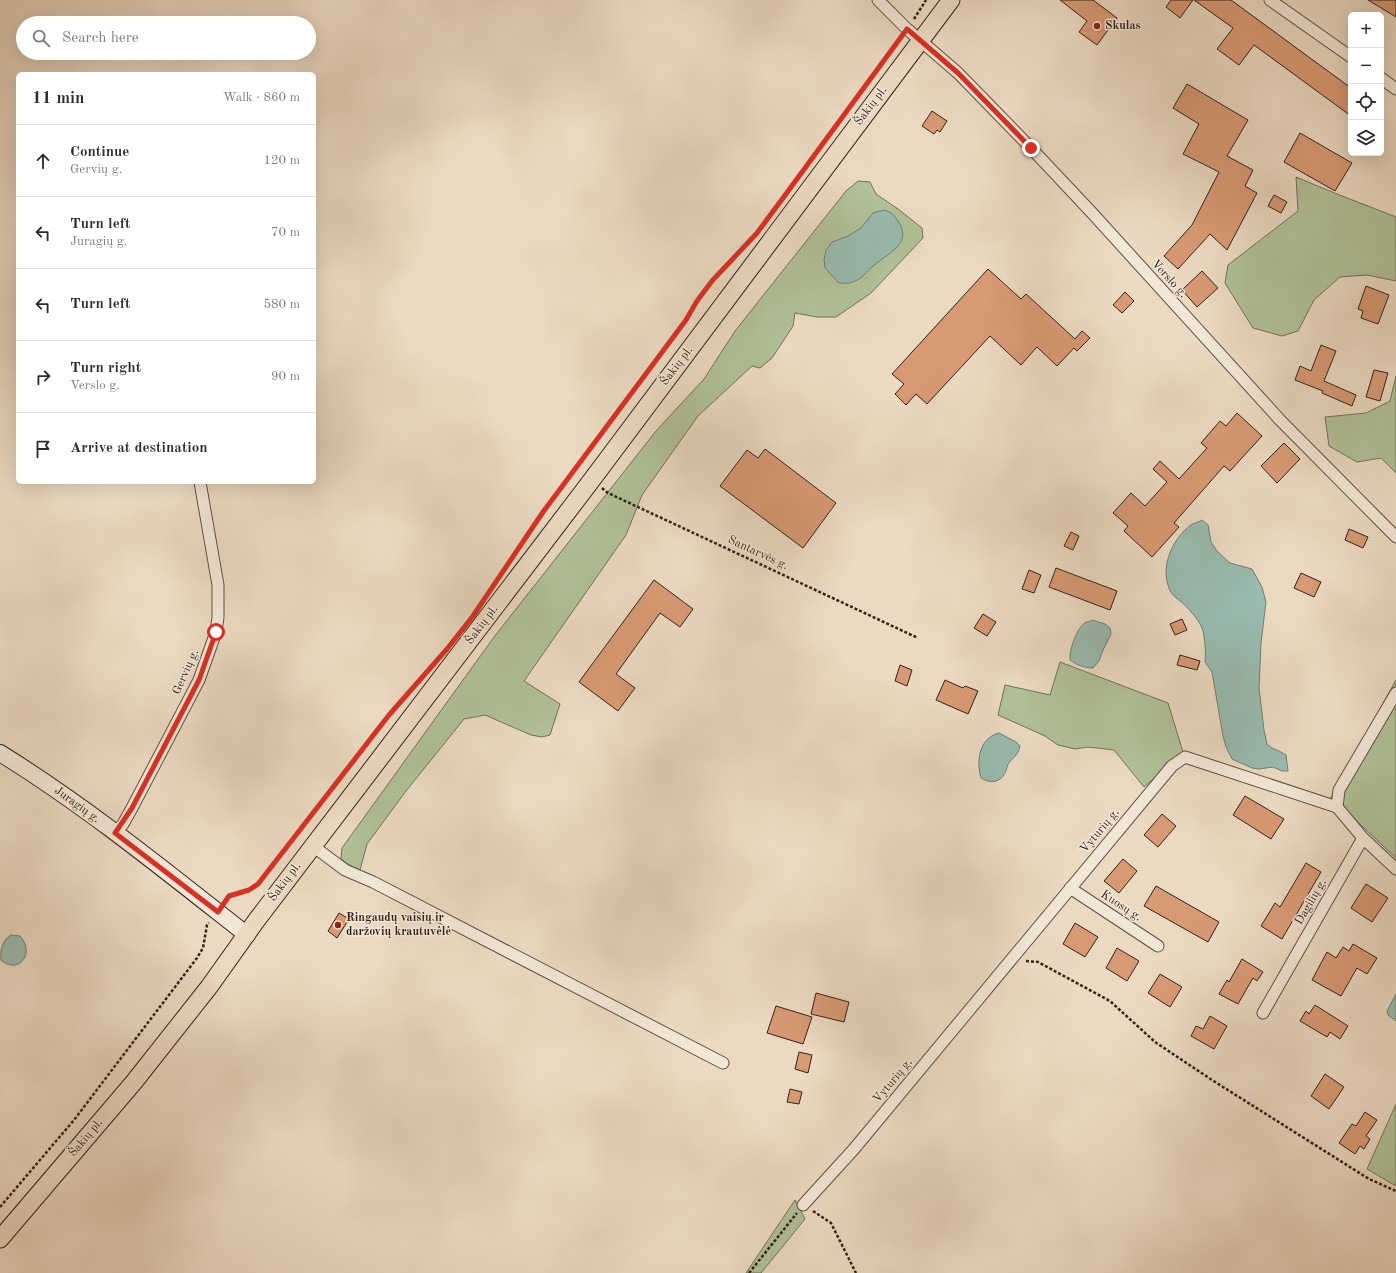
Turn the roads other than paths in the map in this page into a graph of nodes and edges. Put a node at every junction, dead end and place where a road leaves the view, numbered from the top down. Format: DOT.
graph roads {
  1 [pos="878,0"];
  2 [pos="951,0"];
  3 [pos="1270,0"];
  4 [pos="920,40"];
  5 [pos="1348,55"];
  6 [pos="1384,80"];
  7 [pos="1396,88"];
  8 [pos="200,484"];
  9 [pos="1396,537"];
  10 [pos="1396,694"];
  11 [pos="0,753"];
  12 [pos="1337,807"];
  13 [pos="115,833"];
  14 [pos="1363,838"];
  15 [pos="312,846"];
  16 [pos="1396,869"];
  17 [pos="1070,888"];
  18 [pos="247,935"];
  19 [pos="1158,946"];
  20 [pos="1263,1013"];
  21 [pos="723,1063"];
  22 [pos="804,1205"];
  23 [pos="0,1239"];
  1 -- 4 [label="street, Verslo g."];
  2 -- 4 [label="main road, Šakių pl."];
  3 -- 5 [label="street"];
  4 -- 9 [label="street, Verslo g."];
  4 -- 15 [label="main road, Šakių pl."];
  6 -- 7 [label="street"];
  8 -- 13 [label="street, Gervių g."];
  10 -- 12 [label="street"];
  11 -- 13 [label="main road, Juragių g."];
  12 -- 14 [label="street"];
  12 -- 17 [label="street, Vyturių g."];
  13 -- 18 [label="main road, Juragių g."];
  14 -- 16 [label="street"];
  14 -- 20 [label="street, Dagilių g."];
  15 -- 18 [label="main road, Šakių pl."];
  15 -- 21 [label="street"];
  17 -- 19 [label="street, Kuosų g."];
  17 -- 22 [label="street, Vyturių g."];
  18 -- 23 [label="main road, Šakių pl."];
}
